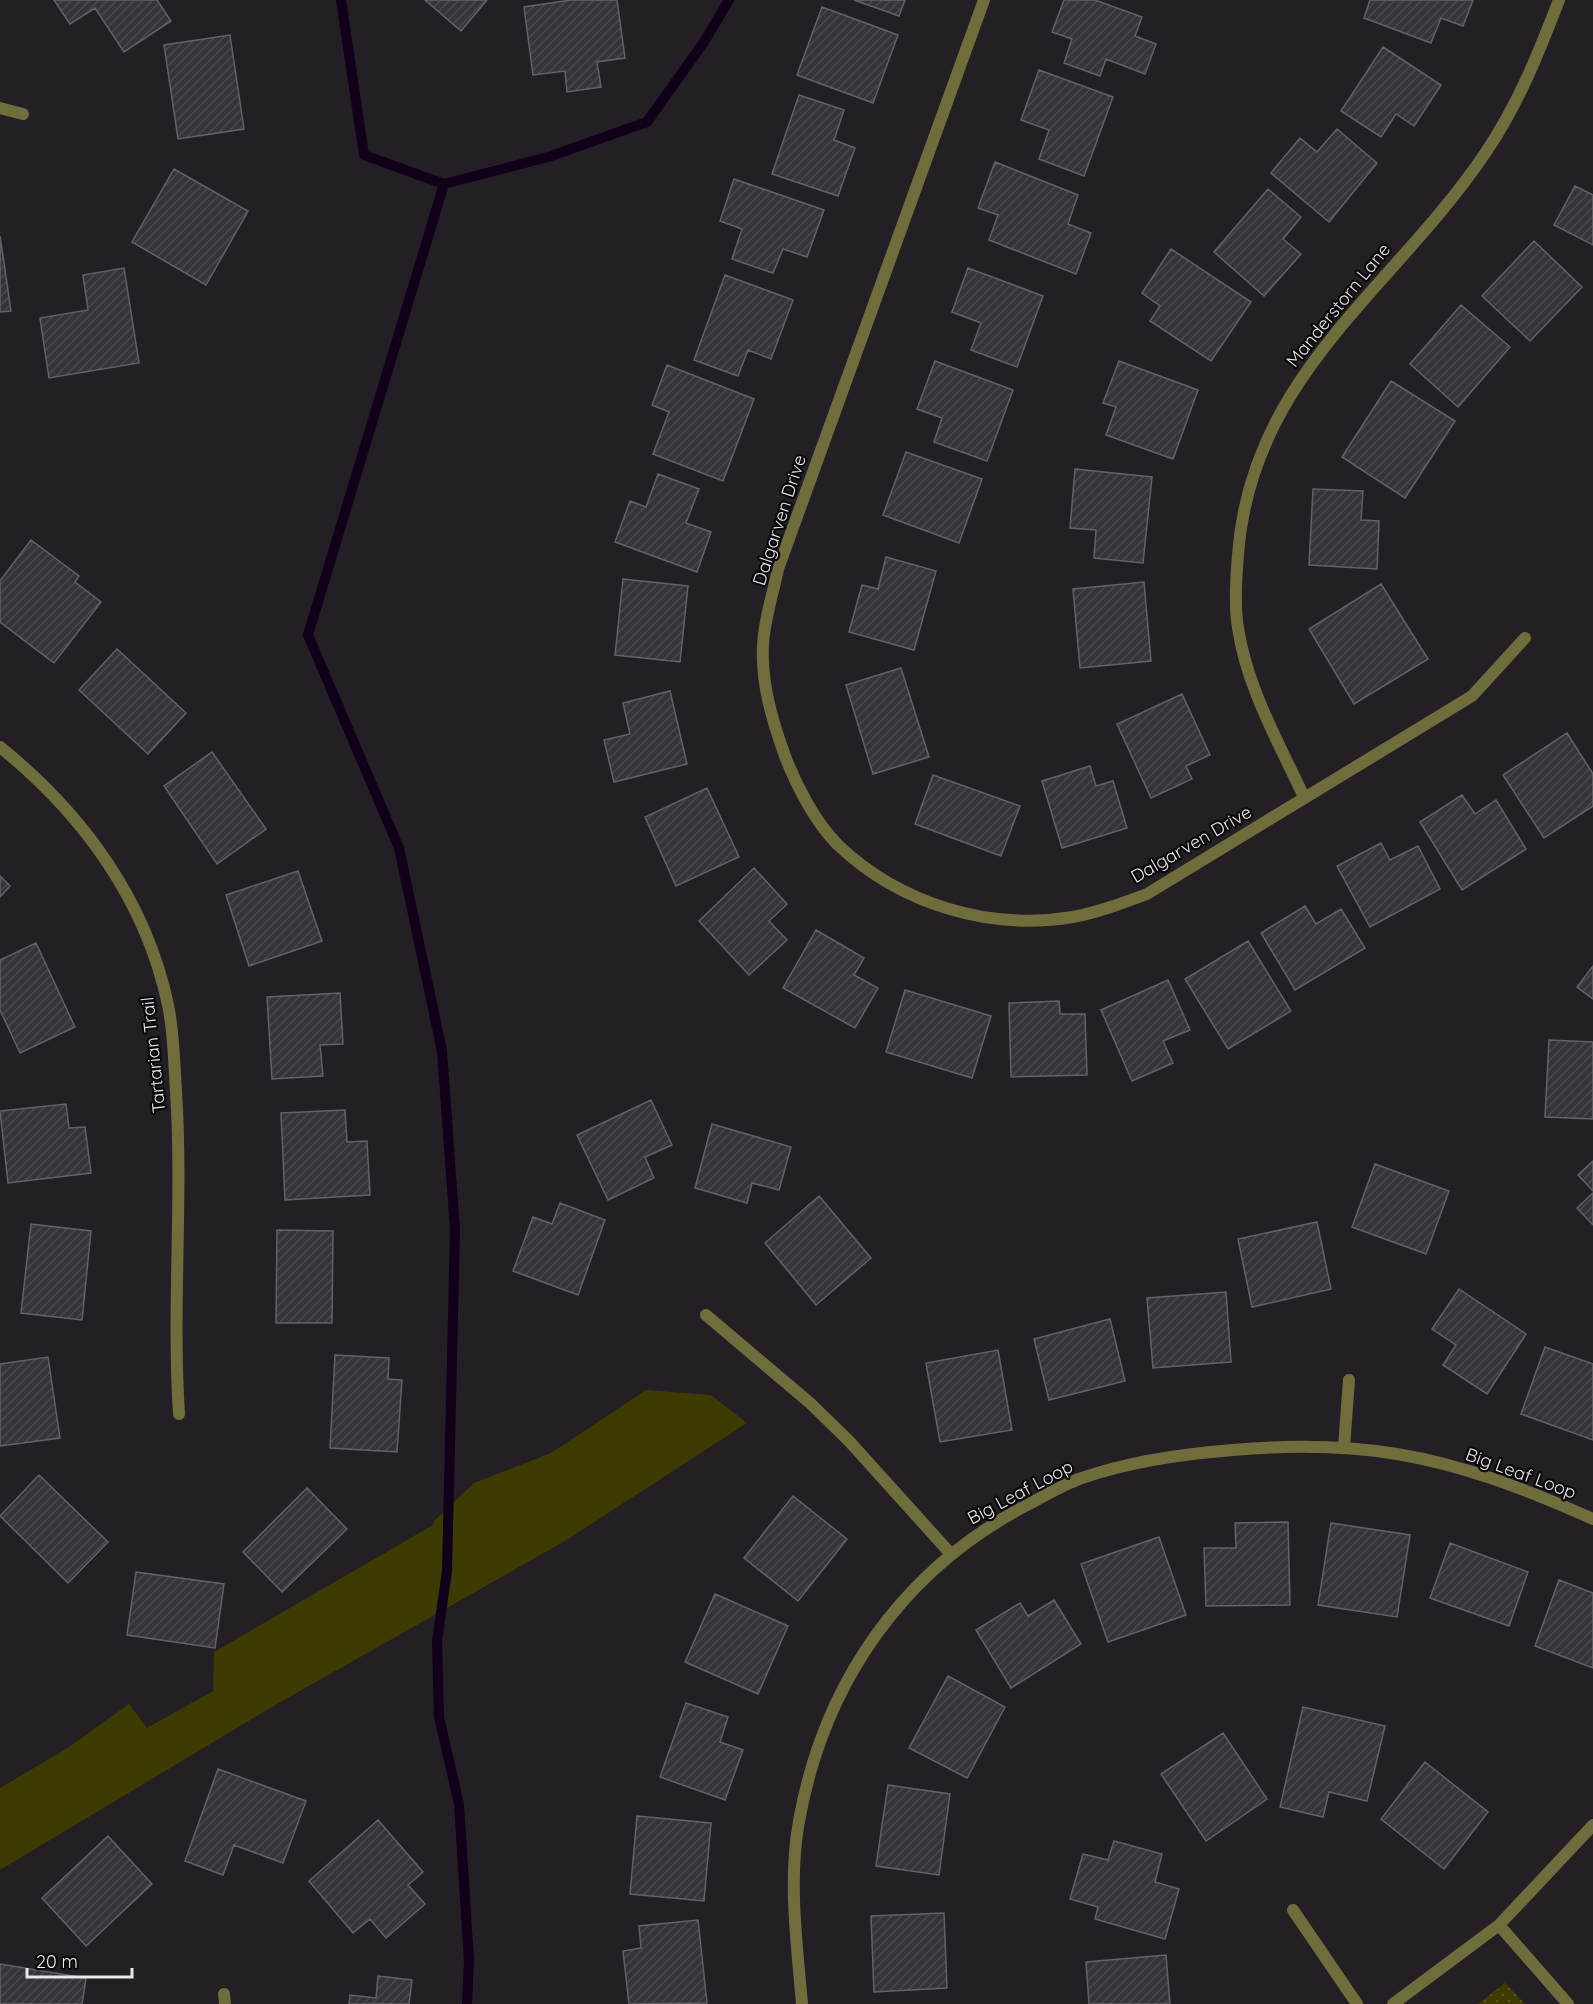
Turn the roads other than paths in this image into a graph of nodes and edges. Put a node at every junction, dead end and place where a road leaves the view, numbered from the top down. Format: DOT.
graph roads {
  1 [pos="984,0"];
  2 [pos="1559,0"];
  3 [pos="0,108"];
  4 [pos="23,114"];
  5 [pos="1525,638"];
  6 [pos="0,747"];
  7 [pos="1304,797"];
  8 [pos="706,1315"];
  9 [pos="1349,1380"];
  10 [pos="179,1414"];
  11 [pos="1344,1447"];
  12 [pos="1593,1519"];
  13 [pos="951,1553"];
  14 [pos="1593,1825"];
  15 [pos="1293,1910"];
  16 [pos="1499,1925"];
  17 [pos="802,2004"];
  18 [pos="1357,2004"];
  19 [pos="1393,2004"];
  20 [pos="1568,2004"];
  1 -- 7 [label="street, Dalgarven Drive"];
  2 -- 7 [label="street, Manderstorn Lane"];
  3 -- 4 [label="street"];
  5 -- 7 [label="street, Dalgarven Drive"];
  6 -- 10 [label="street, Tartarian Trail"];
  8 -- 13 [label="street"];
  9 -- 11 [label="street"];
  11 -- 12 [label="street, Big Leaf Loop"];
  11 -- 13 [label="street, Big Leaf Loop"];
  13 -- 17 [label="street, Big Leaf Loop"];
  14 -- 16 [label="street"];
  15 -- 18 [label="street"];
  16 -- 19 [label="street"];
  16 -- 20 [label="street"];
}
